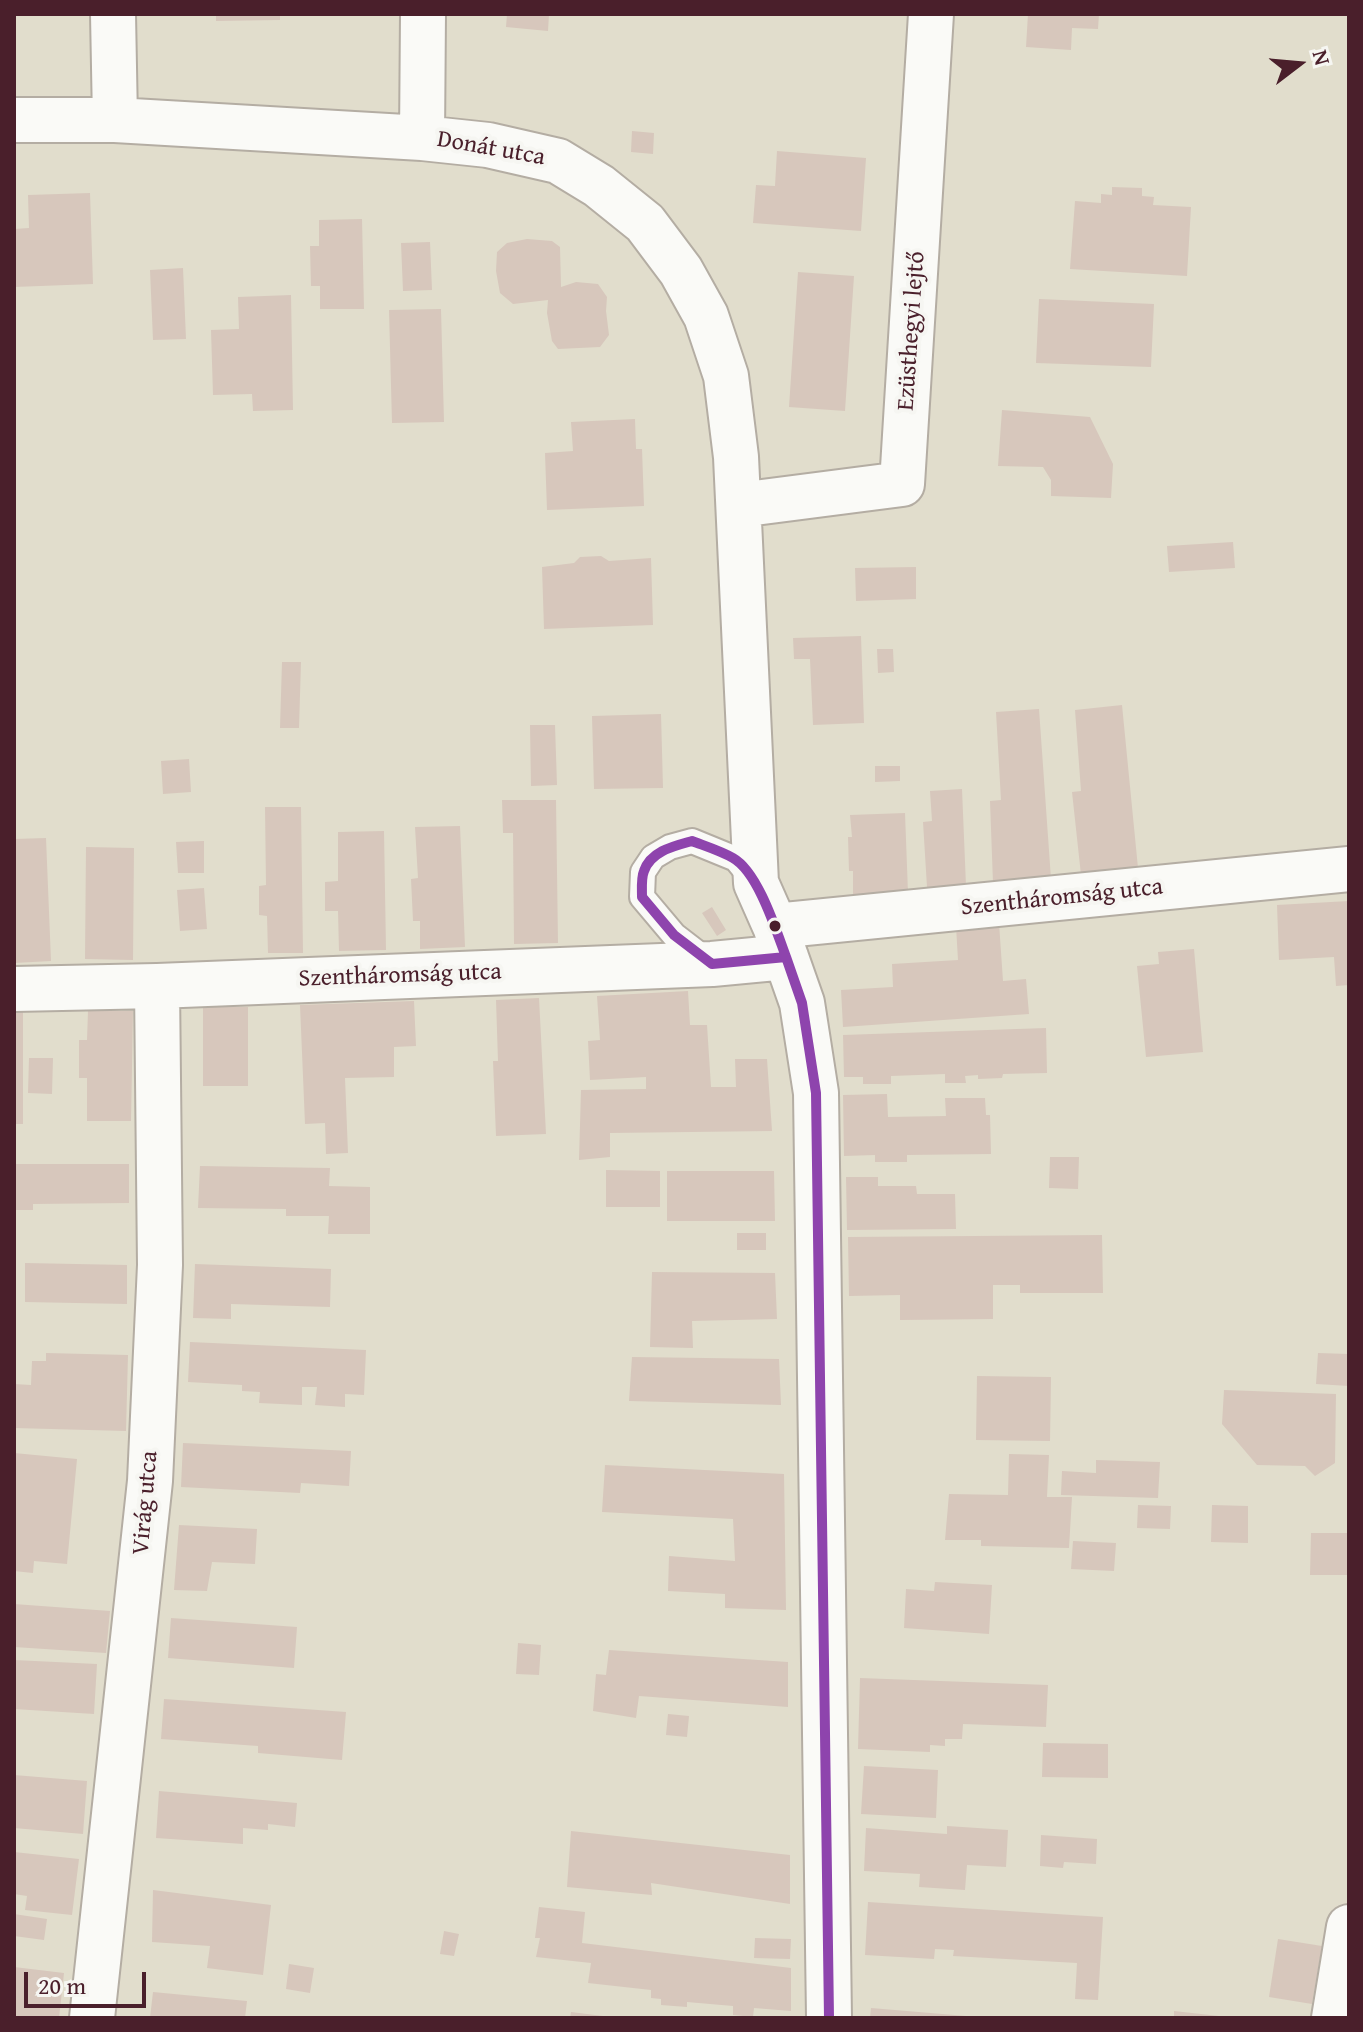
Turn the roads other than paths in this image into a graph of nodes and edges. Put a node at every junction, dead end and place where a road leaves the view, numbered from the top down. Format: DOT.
graph roads {
  1 [pos="113,14"];
  2 [pos="423,14"];
  3 [pos="931,14"];
  4 [pos="14,120"];
  5 [pos="115,120"];
  6 [pos="422,138"];
  7 [pos="739,505"];
  8 [pos="1349,869"];
  9 [pos="756,883"];
  10 [pos="781,942"];
  11 [pos="712,964"];
  12 [pos="157,986"];
  13 [pos="14,989"];
  14 [pos="1349,1927"];
  15 [pos="92,2018"];
  16 [pos="829,2018"];
  17 [pos="1334,2018"];
  1 -- 5 [label="street"];
  2 -- 6 [label="street"];
  3 -- 7 [label="street, Ezüsthegyi lejtő"];
  4 -- 5 [label="street, Donát utca"];
  5 -- 6 [label="street, Donát utca"];
  6 -- 7 [label="street, Donát utca"];
  7 -- 9 [label="street, Donát utca"];
  8 -- 10 [label="street, Szentháromság utca"];
  9 -- 10 [label="street"];
  9 -- 11 [label="lane"];
  10 -- 11 [label="street, Szentháromság utca"];
  10 -- 16 [label="street"];
  11 -- 12 [label="street, Szentháromság utca"];
  12 -- 13 [label="street, Szentháromság utca"];
  12 -- 15 [label="street, Virág utca"];
  14 -- 17 [label="street"];
}
